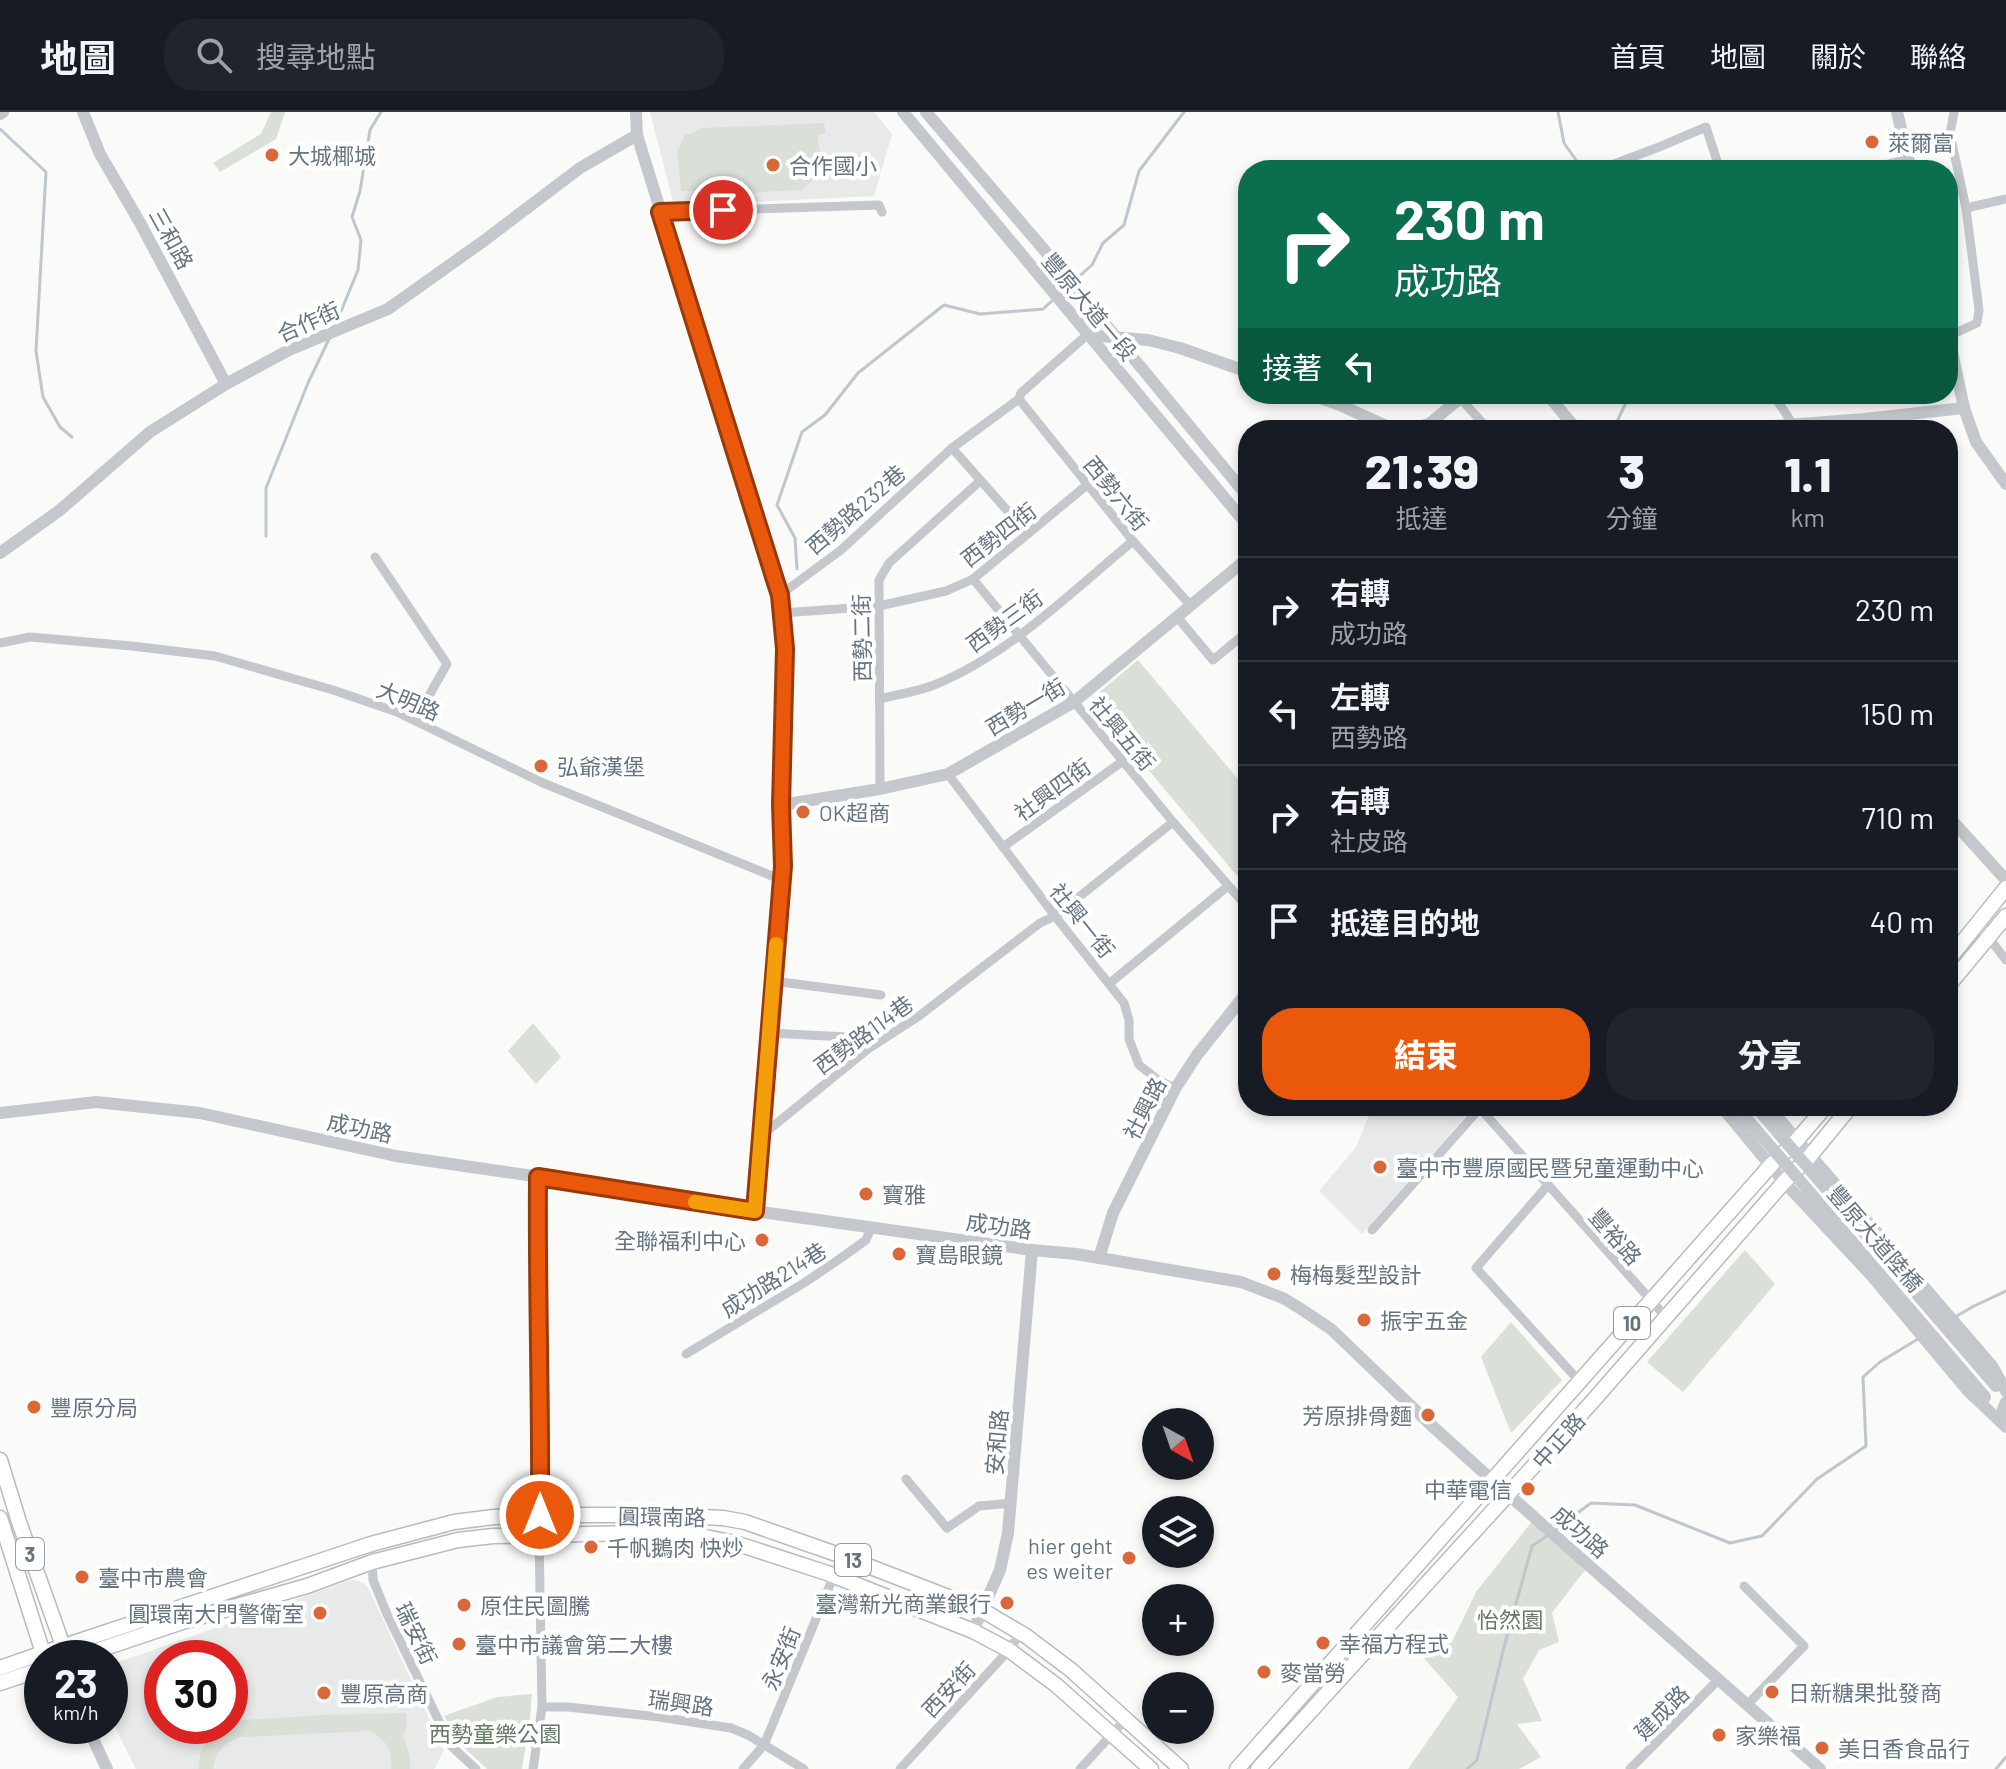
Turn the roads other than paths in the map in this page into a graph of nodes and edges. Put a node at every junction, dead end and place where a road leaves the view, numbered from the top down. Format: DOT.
graph roads {
  1 [pos="83,112"];
  2 [pos="636,112"];
  3 [pos="903,112"];
  4 [pos="926,112"];
  5 [pos="1897,112"];
  6 [pos="1954,112"];
  7 [pos="637,135"];
  8 [pos="1625,160"];
  9 [pos="1717,160"];
  10 [pos="1909,160"];
  11 [pos="1956,160"];
  12 [pos="1958,171"];
  13 [pos="2006,199"];
  14 [pos="1966,208"];
  15 [pos="660,212"];
  16 [pos="882,212"];
  17 [pos="1958,331"];
  18 [pos="1087,335"];
  19 [pos="1116,338"];
  20 [pos="1238,368"];
  21 [pos="1958,381"];
  22 [pos="226,384"];
  23 [pos="1019,399"];
  24 [pos="1351,404"];
  25 [pos="1453,404"];
  26 [pos="1469,404"];
  27 [pos="1555,404"];
  28 [pos="1964,408"];
  29 [pos="1378,420"];
  30 [pos="1434,420"];
  31 [pos="1481,420"];
  32 [pos="1569,420"];
  33 [pos="1846,420"];
  34 [pos="952,448"];
  35 [pos="980,481"];
  36 [pos="2006,484"];
  37 [pos="1087,485"];
  38 [pos="1238,485"];
  39 [pos="1238,514"];
  40 [pos="1028,534"];
  41 [pos="1133,541"];
  42 [pos="0,553"];
  43 [pos="375,557"];
  44 [pos="1238,566"];
  45 [pos="973,579"];
  46 [pos="780,595"];
  47 [pos="879,606"];
  48 [pos="1191,606"];
  49 [pos="782,613"];
  50 [pos="1178,618"];
  51 [pos="1018,636"];
  52 [pos="1238,639"];
  53 [pos="0,643"];
  54 [pos="880,699"];
  55 [pos="1074,702"];
  56 [pos="415,720"];
  57 [pos="1123,761"];
  58 [pos="948,774"];
  59 [pos="880,789"];
  60 [pos="781,805"];
  61 [pos="1173,822"];
  62 [pos="1958,827"];
  63 [pos="1003,847"];
  64 [pos="782,880"];
  65 [pos="2006,880"];
  66 [pos="1228,886"];
  67 [pos="2006,888"];
  68 [pos="1238,897"];
  69 [pos="1055,916"];
  70 [pos="2006,916"];
  71 [pos="1978,924"];
  72 [pos="1989,937"];
  73 [pos="1958,948"];
  74 [pos="2006,960"];
  75 [pos="1958,974"];
  76 [pos="773,981"];
  77 [pos="1110,983"];
  78 [pos="881,995"];
  79 [pos="1238,1004"];
  80 [pos="769,1033"];
  81 [pos="847,1037"];
  82 [pos="1175,1089"];
  83 [pos="0,1113"];
  84 [pos="1471,1116"];
  85 [pos="1487,1116"];
  86 [pos="1729,1116"];
  87 [pos="1745,1116"];
  88 [pos="1764,1116"];
  89 [pos="1777,1116"];
  90 [pos="1817,1116"];
  91 [pos="1843,1116"];
  92 [pos="761,1136"];
  93 [pos="1797,1140"];
  94 [pos="1810,1156"];
  95 [pos="1771,1165"];
  96 [pos="538,1177"];
  97 [pos="1784,1182"];
  98 [pos="1548,1185"];
  99 [pos="755,1211"];
  100 [pos="871,1228"];
  101 [pos="1372,1230"];
  102 [pos="1032,1250"];
  103 [pos="1099,1258"];
  104 [pos="1650,1301"];
  105 [pos="1665,1316"];
  106 [pos="686,1354"];
  107 [pos="1580,1382"];
  108 [pos="2003,1390"];
  109 [pos="2006,1402"];
  110 [pos="2002,1424"];
  111 [pos="0,1460"];
  112 [pos="906,1479"];
  113 [pos="1493,1481"];
  114 [pos="1509,1494"];
  115 [pos="1012,1503"];
  116 [pos="540,1515"];
  117 [pos="0,1518"];
  118 [pos="539,1536"];
  119 [pos="371,1544"];
  120 [pos="842,1556"];
  121 [pos="372,1562"];
  122 [pos="833,1576"];
  123 [pos="1744,1586"];
  124 [pos="982,1610"];
  125 [pos="973,1631"];
  126 [pos="1021,1632"];
  127 [pos="42,1640"];
  128 [pos="58,1640"];
  129 [pos="96,1640"];
  130 [pos="128,1640"];
  131 [pos="1009,1650"];
  132 [pos="24,1661"];
  133 [pos="0,1668"];
  134 [pos="24,1675"];
  135 [pos="1718,1680"];
  136 [pos="0,1683"];
  137 [pos="1747,1705"];
  138 [pos="542,1707"];
  139 [pos="1126,1719"];
  140 [pos="1112,1734"];
  141 [pos="95,1744"];
  142 [pos="764,1745"];
  143 [pos="107,1769"];
  144 [pos="476,1769"];
  145 [pos="533,1769"];
  146 [pos="743,1769"];
  147 [pos="804,1769"];
  148 [pos="900,1769"];
  149 [pos="1080,1769"];
  150 [pos="1151,1769"];
  151 [pos="1181,1769"];
  152 [pos="1237,1769"];
  153 [pos="1258,1769"];
  154 [pos="1630,1769"];
  155 [pos="1820,1769"];
  1 -- 22 [label="street, 三和路"];
  2 -- 7 [label="street"];
  3 -- 18 [label="street, 豐原大道一段"];
  4 -- 19 [label="street, 豐原大道一段"];
  5 -- 10 [label="street"];
  6 -- 11 [label="street"];
  7 -- 15 [label="street"];
  7 -- 22 [label="street, 合作街"];
  8 -- 9 [label="street"];
  12 -- 14 [label="street"];
  13 -- 14 [label="street"];
  14 -- 17 [label="street"];
  15 -- 16 [label="street"];
  15 -- 46 [label="street"];
  18 -- 19 [label="street"];
  18 -- 23 [label="street, 西勢路232巷"];
  18 -- 39 [label="street, 豐原大道一段"];
  19 -- 20 [label="street"];
  19 -- 38 [label="street, 豐原大道一段"];
  21 -- 28 [label="street"];
  22 -- 42 [label="street, 合作街"];
  23 -- 34 [label="street, 西勢路232巷"];
  23 -- 37 [label="street, 西勢六街"];
  24 -- 29 [label="street"];
  25 -- 30 [label="street"];
  26 -- 31 [label="street"];
  27 -- 32 [label="street"];
  28 -- 33 [label="street"];
  28 -- 36 [label="street"];
  34 -- 35 [label="street"];
  34 -- 46 [label="street, 西勢路232巷"];
  35 -- 40 [label="street"];
  35 -- 47 [label="street, 西勢二街"];
  37 -- 40 [label="street, 西勢四街"];
  37 -- 41 [label="street, 西勢六街"];
  40 -- 45 [label="street, 西勢四街"];
  41 -- 48 [label="street, 西勢六街"];
  41 -- 51 [label="street, 西勢三街"];
  43 -- 56 [label="street"];
  44 -- 48 [label="street, 西勢一街"];
  45 -- 47 [label="street, 西勢四街"];
  45 -- 51 [label="street, 社興五街"];
  46 -- 49 [label="street"];
  47 -- 49 [label="street, 西勢四街"];
  47 -- 54 [label="street, 西勢二街"];
  48 -- 50 [label="street, 西勢一街"];
  49 -- 60 [label="street"];
  50 -- 52 [label="street"];
  50 -- 55 [label="street, 西勢一街"];
  51 -- 54 [label="street, 西勢三街"];
  51 -- 55 [label="street, 社興五街"];
  53 -- 56 [label="street, 大明路"];
  54 -- 59 [label="street, 西勢二街"];
  55 -- 57 [label="street, 社興五街"];
  55 -- 58 [label="street, 西勢一街"];
  56 -- 64 [label="street, 大明路"];
  57 -- 61 [label="street, 社興五街"];
  57 -- 63 [label="street, 社興四街"];
  58 -- 59 [label="street, 西勢一街"];
  58 -- 63 [label="street, 社興一街"];
  59 -- 60 [label="street, 西勢一街"];
  60 -- 64 [label="street"];
  61 -- 66 [label="street, 社興五街"];
  61 -- 69 [label="street, 西勢路114巷"];
  62 -- 65 [label="street"];
  63 -- 69 [label="street, 社興一街"];
  64 -- 76 [label="street"];
  66 -- 68 [label="street, 社興五街"];
  66 -- 77 [label="street"];
  67 -- 71 [label="main road"];
  69 -- 77 [label="street, 社興一街"];
  69 -- 92 [label="street, 西勢路114巷"];
  70 -- 72 [label="main road"];
  71 -- 72 [label="street"];
  71 -- 73 [label="main road"];
  72 -- 74 [label="street"];
  72 -- 75 [label="main road"];
  76 -- 78 [label="street"];
  76 -- 80 [label="street"];
  77 -- 82 [label="street, 社興一街"];
  79 -- 82 [label="street, 社興路"];
  80 -- 81 [label="street"];
  80 -- 92 [label="street"];
  82 -- 103 [label="street, 社興路"];
  83 -- 96 [label="street, 成功路"];
  84 -- 101 [label="street"];
  85 -- 98 [label="street, 豐裕路"];
  86 -- 95 [label="street"];
  87 -- 110 [label="street, 豐原大道陸橋, bridge"];
  88 -- 108 [label="street, 豐原大道陸橋, bridge"];
  89 -- 93 [label="street"];
  90 -- 93 [label="main road, 中正路 / 10"];
  91 -- 94 [label="main road, 中正路 / 10"];
  92 -- 99 [label="street"];
  93 -- 94 [label="street"];
  93 -- 95 [label="main road, 中正路 / 10"];
  94 -- 97 [label="main road, 中正路 / 10"];
  94 -- 108 [label="street"];
  95 -- 97 [label="street"];
  95 -- 104 [label="main road, 中正路 / 10"];
  96 -- 99 [label="street, 成功路"];
  96 -- 116 [label="street"];
  97 -- 105 [label="main road, 中正路 / 10"];
  97 -- 110 [label="street"];
  98 -- 104 [label="street, 豐裕路"];
  98 -- 107 [label="street"];
  99 -- 100 [label="street, 成功路"];
  100 -- 102 [label="street, 成功路"];
  100 -- 106 [label="street, 成功路214巷"];
  102 -- 103 [label="street, 成功路"];
  102 -- 115 [label="street, 安和路"];
  103 -- 113 [label="street, 成功路"];
  104 -- 105 [label="street, 豐裕路"];
  104 -- 107 [label="main road, 中正路 / 10"];
  105 -- 114 [label="main road, 中正路 / 10"];
  107 -- 113 [label="main road, 中正路 / 10"];
  109 -- 110 [label="street"];
  111 -- 128 [label="main road, 3"];
  112 -- 115 [label="street"];
  113 -- 114 [label="street, 成功路"];
  113 -- 152 [label="main road, 中正路 / 10"];
  114 -- 135 [label="street, 成功路"];
  114 -- 153 [label="main road, 中正路 / 10"];
  115 -- 124 [label="street, 安和路"];
  116 -- 118 [label="street"];
  116 -- 119 [label="main road, 圓環南路 / 13"];
  116 -- 120 [label="main road, 圓環南路 / 13"];
  117 -- 127 [label="main road, 3"];
  118 -- 121 [label="main road, 圓環南路 / 13"];
  118 -- 122 [label="main road, 圓環南路 / 13"];
  118 -- 138 [label="street"];
  119 -- 121 [label="street, 瑞安街"];
  119 -- 129 [label="main road, 圓環南路 / 13"];
  120 -- 122 [label="street, 永安街"];
  120 -- 124 [label="main road, 圓環南路 / 13"];
  121 -- 130 [label="main road, 圓環南路 / 13"];
  121 -- 144 [label="street, 瑞安街"];
  122 -- 125 [label="main road, 圓環南路 / 13"];
  122 -- 142 [label="street, 永安街"];
  123 -- 137 [label="street"];
  124 -- 125 [label="street, 安和路"];
  124 -- 126 [label="main road, 圓環南路 / 13"];
  125 -- 131 [label="main road, 圓環南路 / 13"];
  126 -- 131 [label="street, 西安街"];
  126 -- 139 [label="main road, 圓環南路 / 13"];
  131 -- 140 [label="main road, 圓環南路 / 13"];
  131 -- 148 [label="street, 西安街"];
  132 -- 133 [label="main road, 圓環南路"];
  134 -- 136 [label="main road"];
  135 -- 137 [label="street, 成功路"];
  135 -- 154 [label="street, 建成路"];
  137 -- 155 [label="street, 成功路"];
  138 -- 142 [label="street, 瑞興路"];
  138 -- 145 [label="street"];
  139 -- 140 [label="street"];
  139 -- 151 [label="main road, 圓環南路 / 13"];
  140 -- 149 [label="street"];
  140 -- 150 [label="main road, 圓環南路 / 13"];
  141 -- 143 [label="street"];
  142 -- 146 [label="street, 永安街"];
  142 -- 147 [label="street, 瑞興路"];
}
